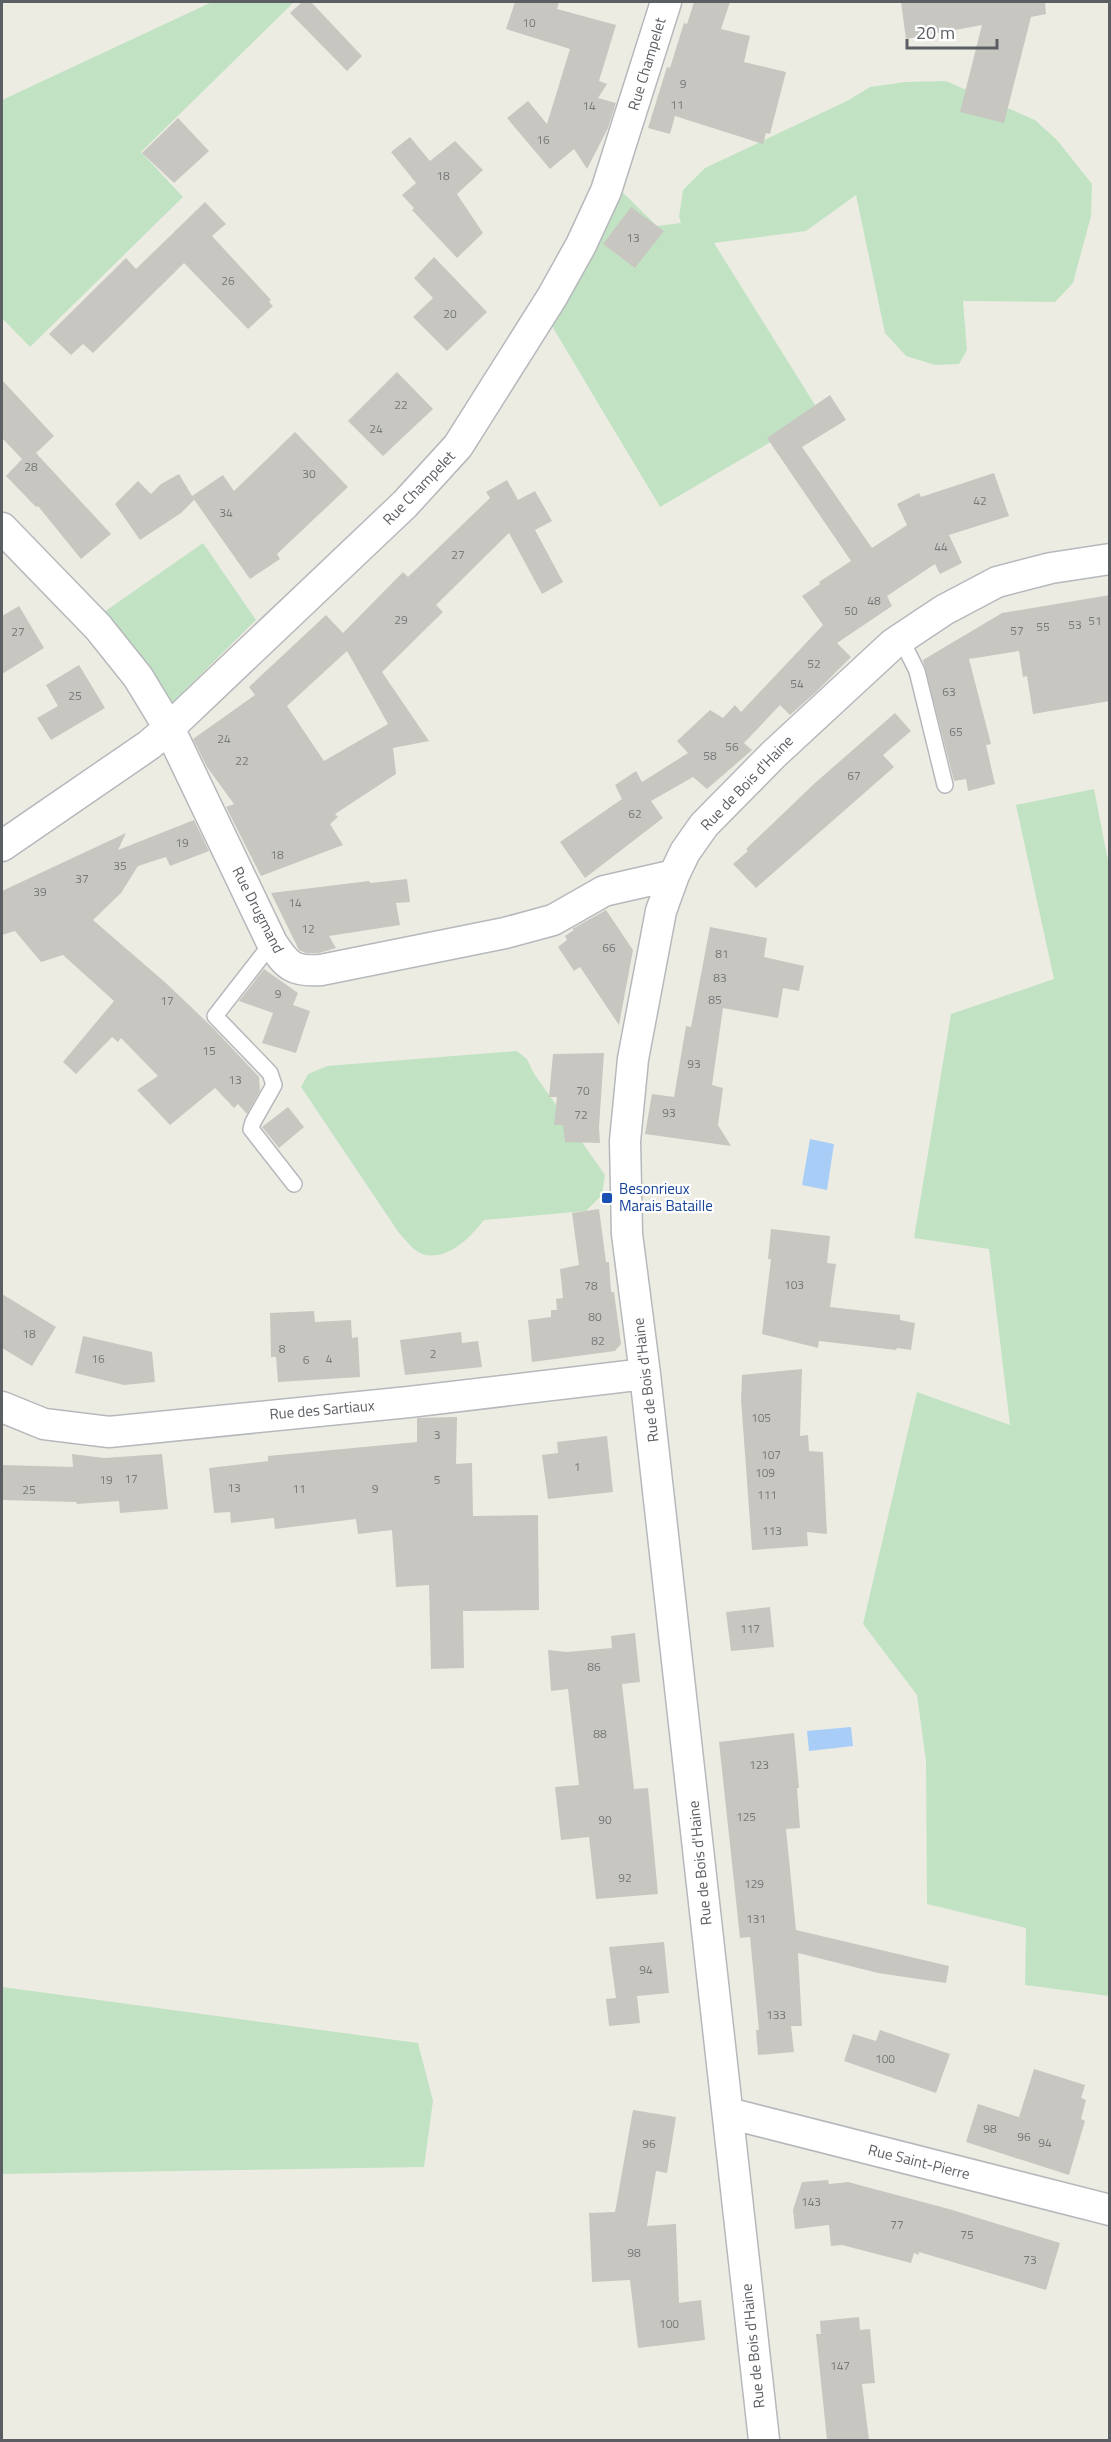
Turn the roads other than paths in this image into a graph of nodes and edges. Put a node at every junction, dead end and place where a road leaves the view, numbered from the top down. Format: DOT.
graph roads {
  1 [pos="666,2"];
  2 [pos="2,528"];
  3 [pos="1110,559"];
  4 [pos="901,639"];
  5 [pos="169,728"];
  6 [pos="945,785"];
  7 [pos="2,846"];
  8 [pos="674,875"];
  9 [pos="272,943"];
  10 [pos="294,1184"];
  11 [pos="645,1374"];
  12 [pos="2,1407"];
  13 [pos="728,2113"];
  14 [pos="1110,2210"];
  15 [pos="764,2440"];
  1 -- 5 [label="street, Rue Champelet"];
  2 -- 5 [label="street, Rue Drugmand"];
  3 -- 4 [label="street, Rue de Bois d'Haine"];
  4 -- 6 [label="lane"];
  4 -- 8 [label="street, Rue de Bois d'Haine"];
  5 -- 7 [label="street, Rue Champelet"];
  5 -- 9 [label="street, Rue Drugmand"];
  8 -- 9 [label="street, Rue Drugmand"];
  8 -- 11 [label="street, Rue de Bois d'Haine"];
  9 -- 10 [label="lane"];
  11 -- 12 [label="street, Rue des Sartiaux"];
  11 -- 13 [label="street, Rue de Bois d'Haine"];
  13 -- 14 [label="street, Rue Saint-Pierre"];
  13 -- 15 [label="street, Rue de Bois d'Haine"];
}
